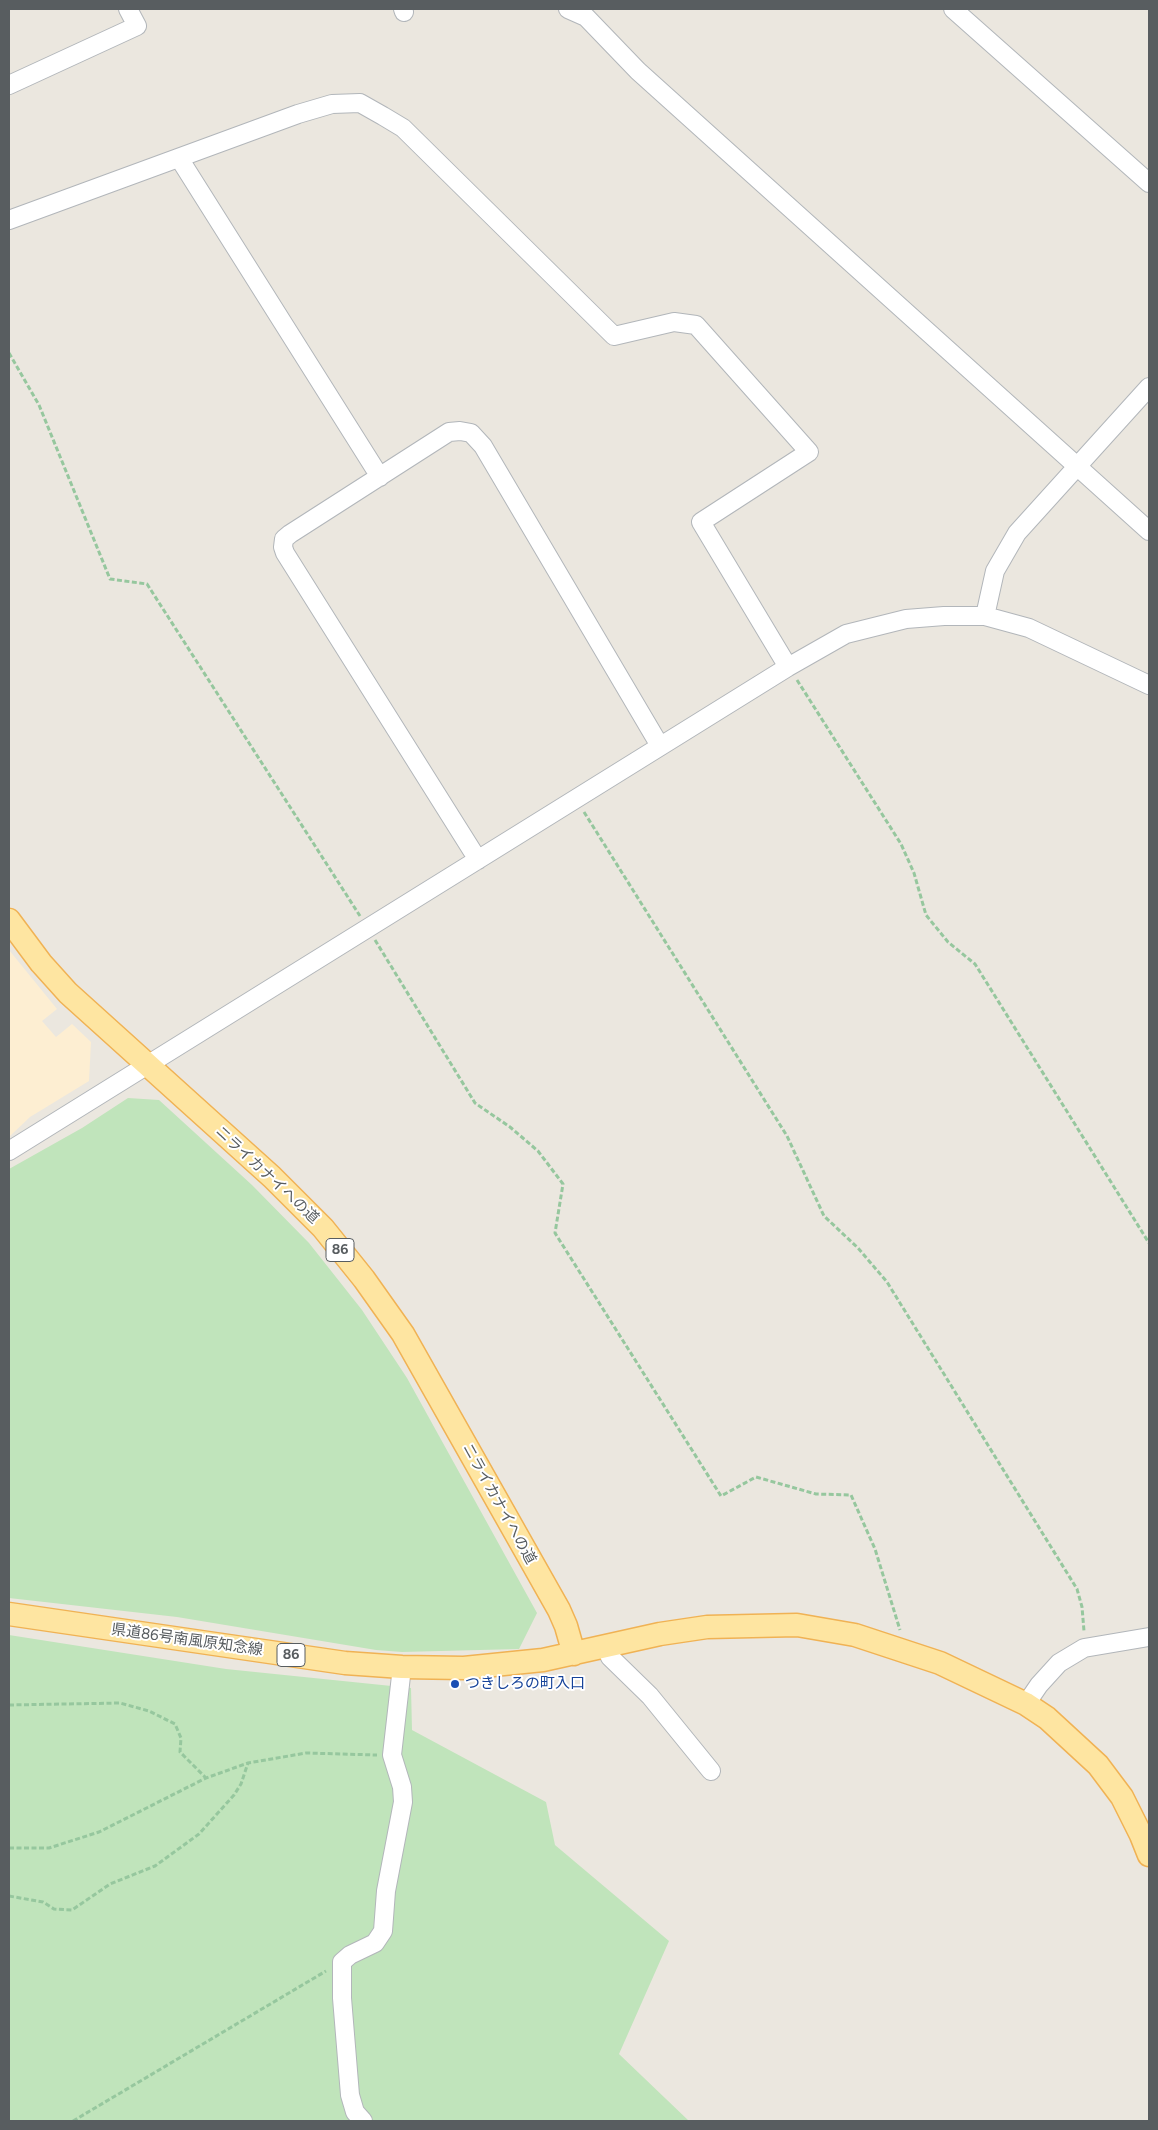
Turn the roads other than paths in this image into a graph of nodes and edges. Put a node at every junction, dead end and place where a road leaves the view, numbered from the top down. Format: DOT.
graph roads {
  1 [pos="128,9"];
  2 [pos="568,9"];
  3 [pos="953,9"];
  4 [pos="589,13"];
  5 [pos="9,85"];
  6 [pos="179,158"];
  7 [pos="1149,183"];
  8 [pos="9,220"];
  9 [pos="1149,387"];
  10 [pos="1078,467"];
  11 [pos="380,477"];
  12 [pos="1149,530"];
  13 [pos="985,616"];
  14 [pos="788,667"];
  15 [pos="1149,685"];
  16 [pos="660,746"];
  17 [pos="478,860"];
  18 [pos="9,920"];
  19 [pos="146,1064"];
  20 [pos="9,1151"];
  21 [pos="9,1614"];
  22 [pos="1149,1637"];
  23 [pos="606,1646"];
  24 [pos="574,1654"];
  25 [pos="402,1667"];
  26 [pos="1026,1704"];
  27 [pos="711,1771"];
  28 [pos="1149,1855"];
  29 [pos="364,2121"];
  1 -- 5 [label="street"];
  2 -- 4 [label="street"];
  3 -- 7 [label="street"];
  4 -- 10 [label="street"];
  6 -- 8 [label="street"];
  6 -- 11 [label="street"];
  6 -- 14 [label="street"];
  9 -- 10 [label="street"];
  10 -- 12 [label="street"];
  10 -- 13 [label="street"];
  11 -- 16 [label="street"];
  11 -- 17 [label="street"];
  13 -- 14 [label="street"];
  13 -- 15 [label="street"];
  14 -- 16 [label="street"];
  16 -- 17 [label="street"];
  17 -- 19 [label="street"];
  18 -- 19 [label="main road, ニライカナイへの道 / 86"];
  19 -- 20 [label="street"];
  19 -- 24 [label="main road, ニライカナイへの道 / 86"];
  21 -- 25 [label="main road, 県道86号南風原知念線 / 86"];
  22 -- 26 [label="street"];
  23 -- 24 [label="main road, 県道86号南風原知念線"];
  23 -- 26 [label="main road, 県道86号南風原知念線"];
  23 -- 27 [label="street"];
  24 -- 25 [label="main road, 県道86号南風原知念線 / 86"];
  25 -- 29 [label="street"];
  26 -- 28 [label="main road, 県道86号南風原知念線"];
}
